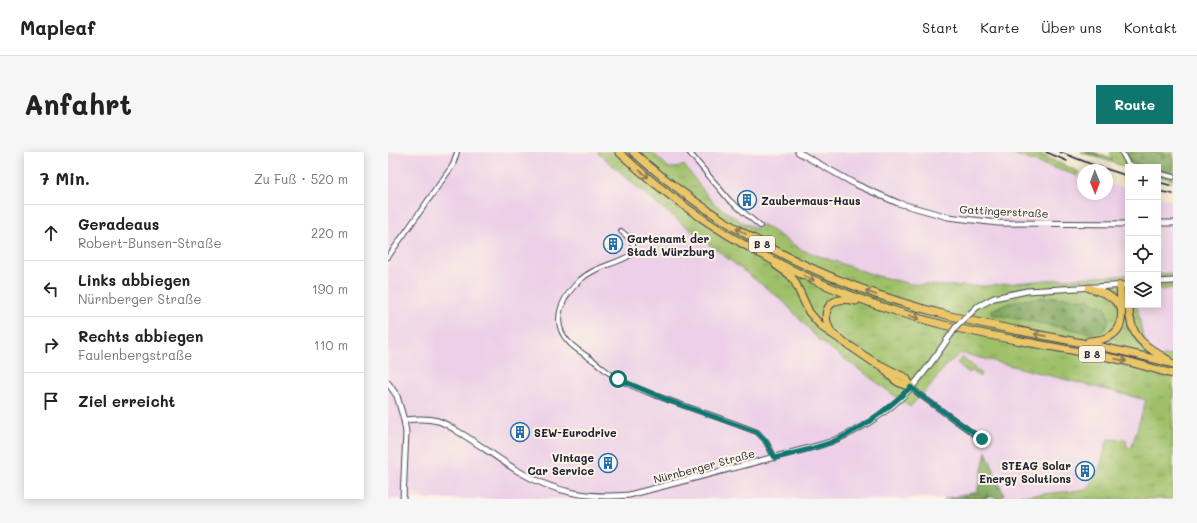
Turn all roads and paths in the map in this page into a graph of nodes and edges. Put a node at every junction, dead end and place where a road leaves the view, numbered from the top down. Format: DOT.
graph roads {
  1 [pos="457,152"];
  2 [pos="619,152"];
  3 [pos="633,152"];
  4 [pos="689,152"];
  5 [pos="798,152"];
  6 [pos="1122,153"];
  7 [pos="1128,164"];
  8 [pos="1161,174"];
  9 [pos="1173,177"];
  10 [pos="1161,223"];
  11 [pos="1173,223"];
  12 [pos="1125,224"];
  13 [pos="760,226"];
  14 [pos="622,231"];
  15 [pos="762,254"];
  16 [pos="388,257"];
  17 [pos="1173,281"];
  18 [pos="1161,282"];
  19 [pos="1124,285"];
  20 [pos="1089,288"];
  21 [pos="877,305"];
  22 [pos="1121,308"];
  23 [pos="1129,308"];
  24 [pos="831,334"];
  25 [pos="1079,342"];
  26 [pos="1173,364"];
  27 [pos="1173,374"];
  28 [pos="388,382"];
  29 [pos="911,387"];
  30 [pos="404,420"];
  31 [pos="982,439"];
  32 [pos="775,458"];
  33 [pos="403,499"];
  1 -- 16 [label="street"];
  2 -- 15 [label="highway, B 8, one-way"];
  25 -- 3 [label="highway, B 8, one-way"];
  4 -- 13 [label="street"];
  5 -- 12 [label="street, Gattingerstraße"];
  6 -- 7 [label="street"];
  8 -- 9 [label="street"];
  10 -- 11 [label="street"];
  14 -- 32 [label="street"];
  15 -- 21 [label="highway, B 8, one-way"];
  15 -- 24 [label="highway"];
  17 -- 18 [label="street"];
  19 -- 20 [label="street, Nürnberger Straße"];
  19 -- 22 [label="highway"];
  20 -- 22 [label="highway"];
  20 -- 29 [label="street, Nürnberger Straße, bridge"];
  21 -- 24 [label="highway"];
  21 -- 27 [label="highway, B 8, one-way"];
  22 -- 25 [label="highway"];
  23 -- 26 [label="highway"];
  24 -- 29 [label="highway"];
  25 -- 26 [label="highway, B 8"];
  28 -- 30 [label="street"];
  29 -- 31 [label="street"];
  29 -- 32 [label="street, Nürnberger Straße"];
  30 -- 32 [label="street, Nürnberger Straße"];
  30 -- 33 [label="street"];
}
